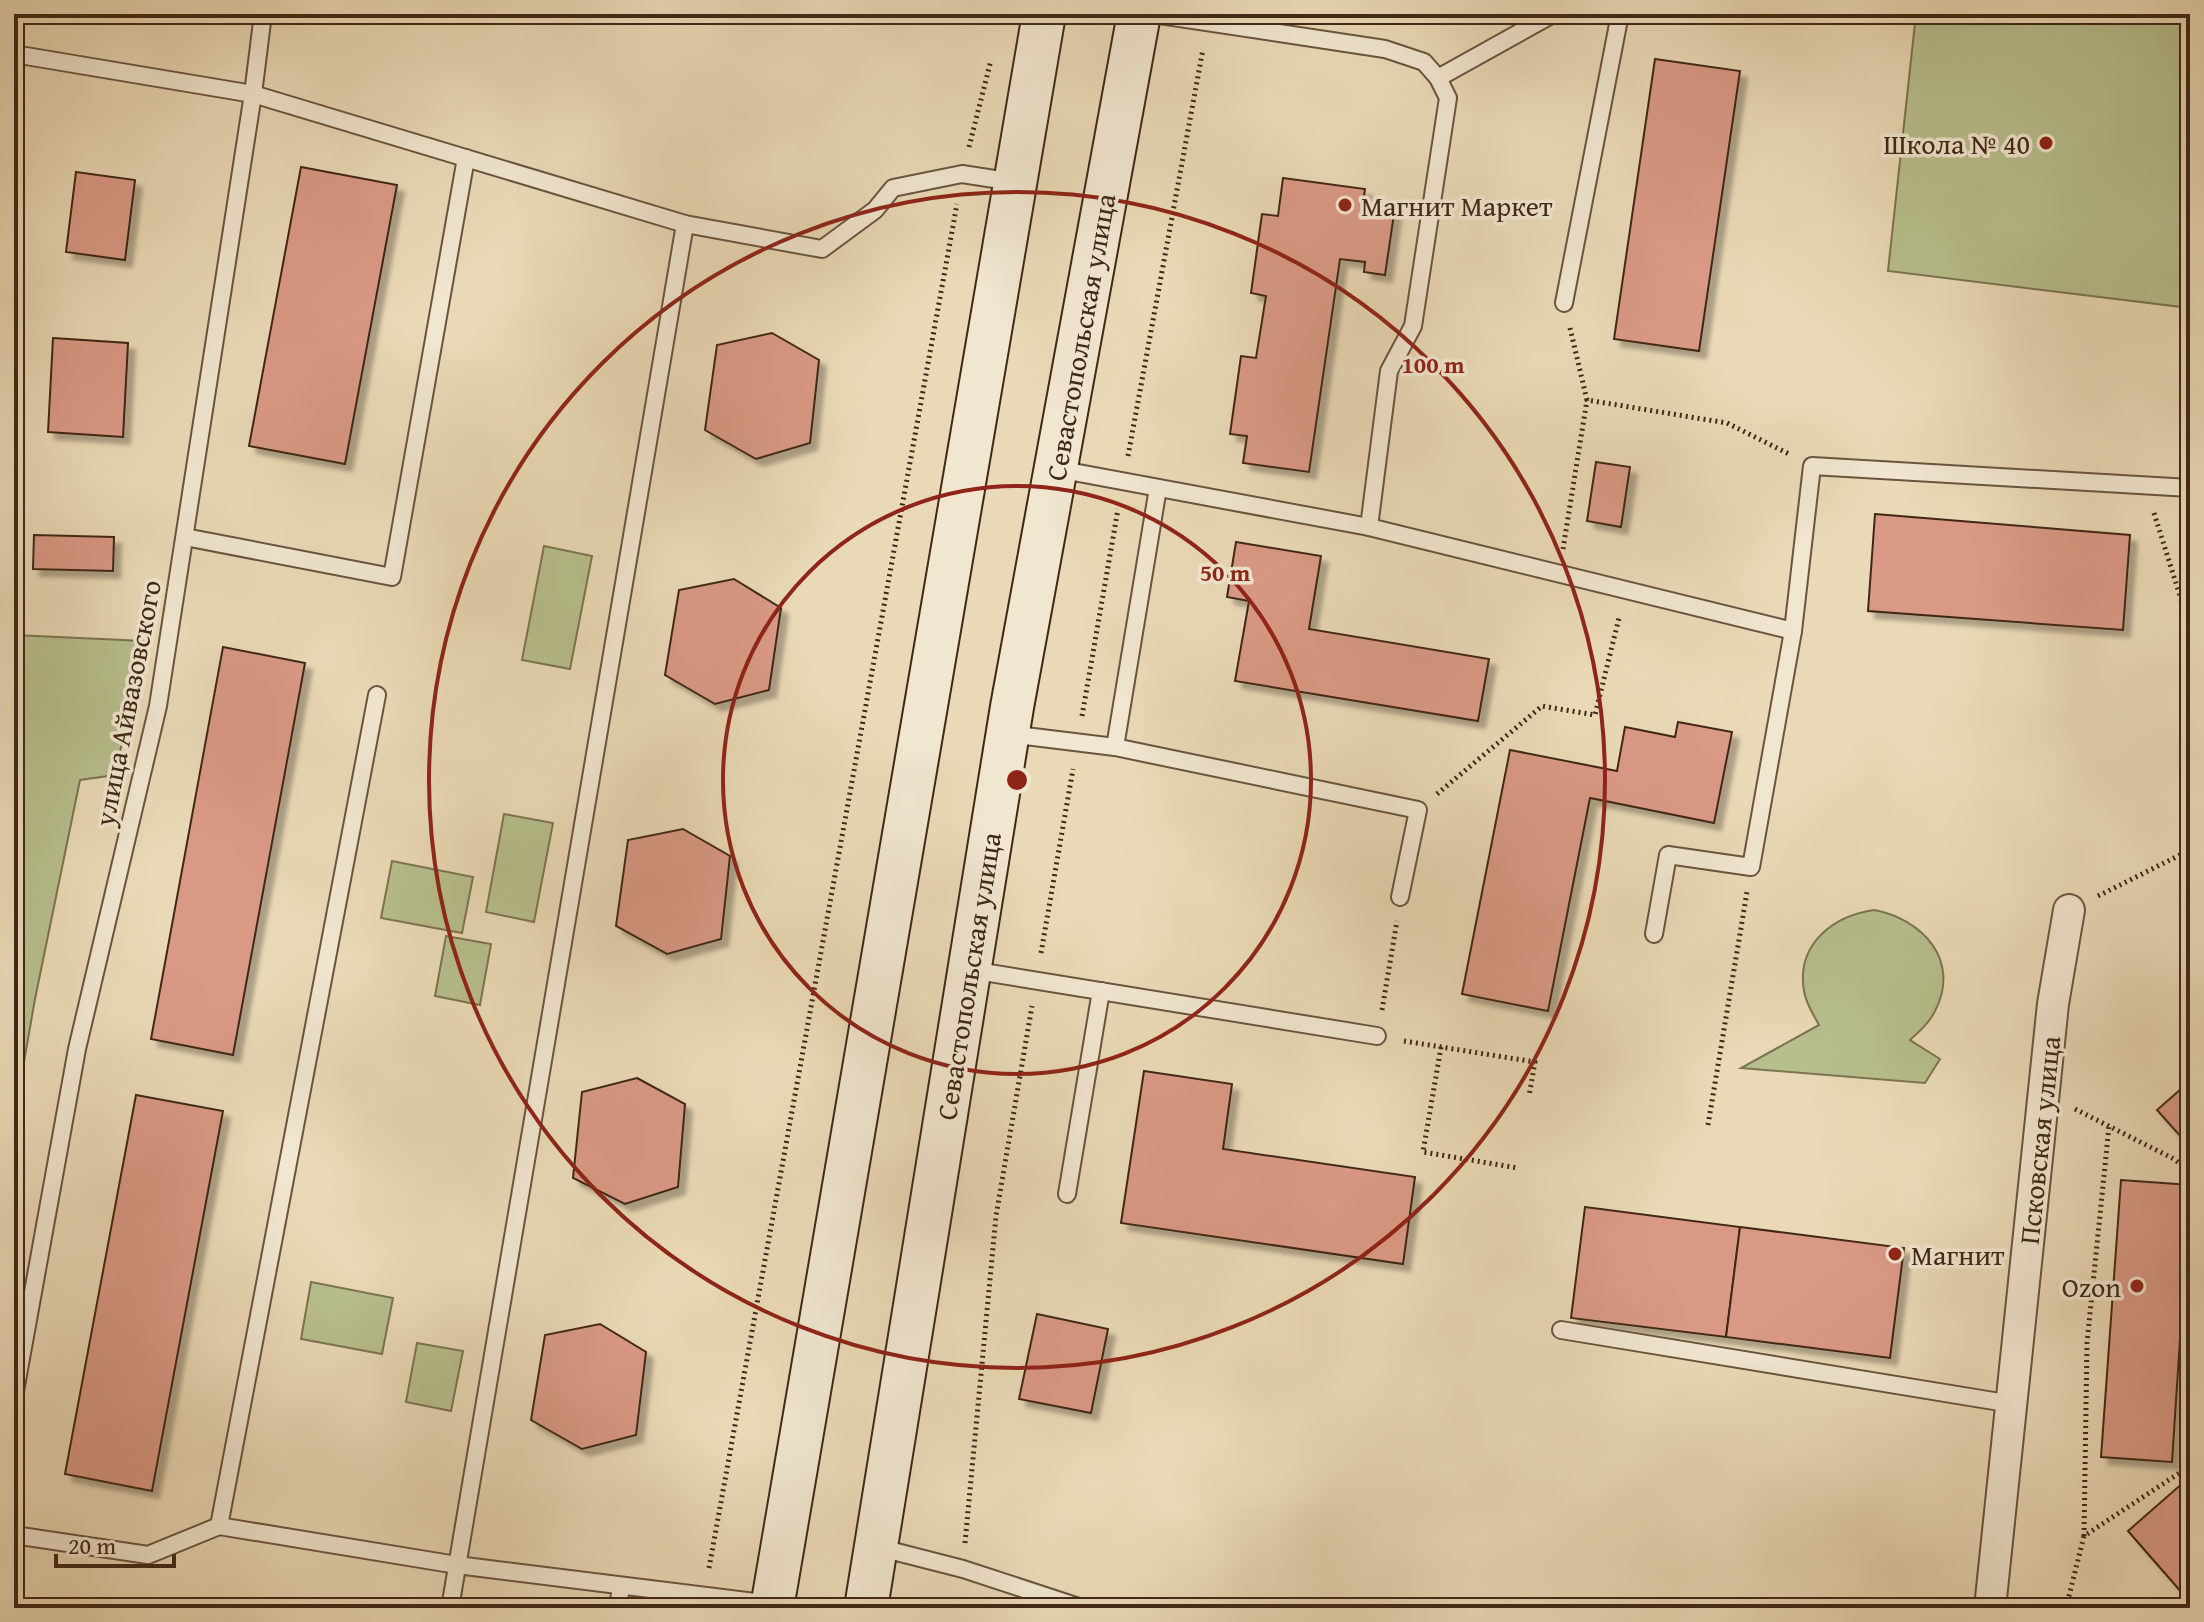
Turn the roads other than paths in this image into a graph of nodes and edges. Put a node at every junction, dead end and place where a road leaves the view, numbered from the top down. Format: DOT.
graph roads {
  1 [pos="263,14"];
  2 [pos="1044,14"];
  3 [pos="1139,14"];
  4 [pos="1153,14"];
  5 [pos="1553,14"];
  6 [pos="1620,14"];
  7 [pos="14,54"];
  8 [pos="1438,78"];
  9 [pos="253,94"];
  10 [pos="466,158"];
  11 [pos="1015,182"];
  12 [pos="685,224"];
  13 [pos="1564,303"];
  14 [pos="1056,469"];
  15 [pos="1158,488"];
  16 [pos="2190,488"];
  17 [pos="1369,527"];
  18 [pos="185,537"];
  19 [pos="1793,631"];
  20 [pos="377,695"];
  21 [pos="1008,734"];
  22 [pos="1115,747"];
  23 [pos="1400,897"];
  24 [pos="2069,910"];
  25 [pos="1654,934"];
  26 [pos="970,969"];
  27 [pos="1101,991"];
  28 [pos="1377,1036"];
  29 [pos="1067,1194"];
  30 [pos="1561,1330"];
  31 [pos="14,1397"];
  32 [pos="2012,1404"];
  33 [pos="219,1526"];
  34 [pos="14,1535"];
  35 [pos="876,1546"];
  36 [pos="457,1565"];
  37 [pos="621,1586"];
  38 [pos="772,1606"];
  39 [pos="450,1608"];
  40 [pos="618,1608"];
  41 [pos="866,1608"];
  42 [pos="1082,1608"];
  43 [pos="1990,1608"];
  1 -- 9 [label="lane, улица Айвазовского"];
  2 -- 11 [label="main road"];
  3 -- 14 [label="main road, Севастопольская улица"];
  4 -- 8 [label="lane"];
  5 -- 8 [label="lane"];
  6 -- 13 [label="lane"];
  7 -- 9 [label="lane"];
  8 -- 17 [label="lane"];
  9 -- 10 [label="lane"];
  9 -- 18 [label="lane, улица Айвазовского"];
  10 -- 12 [label="lane"];
  10 -- 18 [label="lane"];
  11 -- 12 [label="lane"];
  11 -- 38 [label="main road"];
  12 -- 36 [label="lane"];
  14 -- 15 [label="lane"];
  14 -- 21 [label="main road, Севастопольская улица"];
  15 -- 17 [label="lane"];
  15 -- 22 [label="lane"];
  16 -- 19 [label="lane"];
  17 -- 19 [label="lane"];
  18 -- 31 [label="lane, улица Айвазовского"];
  19 -- 25 [label="lane"];
  20 -- 33 [label="lane"];
  21 -- 22 [label="lane"];
  21 -- 26 [label="main road, Севастопольская улица"];
  22 -- 23 [label="lane"];
  24 -- 32 [label="street, Псковская улица"];
  26 -- 27 [label="lane"];
  26 -- 35 [label="main road, Севастопольская улица"];
  27 -- 28 [label="lane"];
  27 -- 29 [label="lane"];
  30 -- 32 [label="lane"];
  32 -- 43 [label="street, Псковская улица"];
  33 -- 34 [label="lane"];
  33 -- 36 [label="lane"];
  35 -- 41 [label="main road, Севастопольская улица"];
  35 -- 42 [label="lane"];
  36 -- 37 [label="lane"];
  36 -- 39 [label="lane"];
  37 -- 38 [label="lane"];
  37 -- 40 [label="lane"];
}
